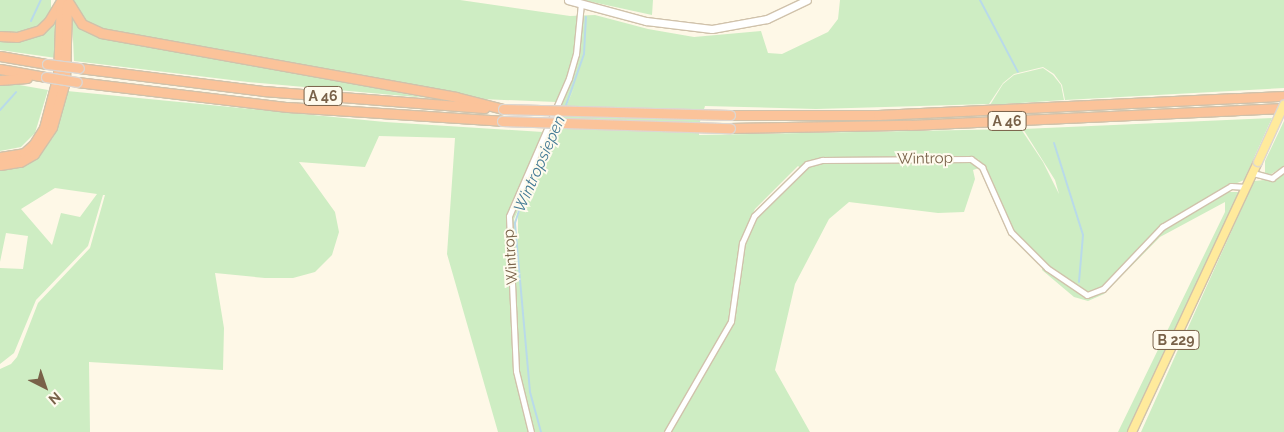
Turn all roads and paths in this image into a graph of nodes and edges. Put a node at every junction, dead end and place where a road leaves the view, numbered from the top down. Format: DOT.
graph roads {
  1 [pos="63,0"];
  2 [pos="568,0"];
  3 [pos="806,0"];
  4 [pos="581,3"];
  5 [pos="0,36"];
  6 [pos="0,56"];
  7 [pos="0,69"];
  8 [pos="46,77"];
  9 [pos="0,80"];
  10 [pos="1284,96"];
  11 [pos="1284,107"];
  12 [pos="503,109"];
  13 [pos="0,158"];
  14 [pos="0,165"];
  15 [pos="1284,169"];
  16 [pos="1253,173"];
  17 [pos="1246,187"];
  18 [pos="531,432"];
  19 [pos="667,432"];
  20 [pos="1132,432"];
  1 -- 5 [label="highway"];
  1 -- 12 [label="highway"];
  1 -- 13 [label="highway"];
  1 -- 14 [label="highway"];
  2 -- 4 [label="main road"];
  3 -- 4 [label="main road"];
  4 -- 18 [label="street, Wintrop"];
  6 -- 12 [label="highway, A 46, bridge"];
  7 -- 8 [label="highway, A 46"];
  8 -- 9 [label="highway"];
  8 -- 11 [label="highway, A 46, bridge"];
  10 -- 12 [label="highway, A 46, bridge"];
  11 -- 16 [label="main road, B 229, bridge"];
  15 -- 16 [label="street"];
  16 -- 17 [label="main road, B 229"];
  17 -- 19 [label="street, Wintrop"];
  17 -- 20 [label="main road, B 229"];
}
